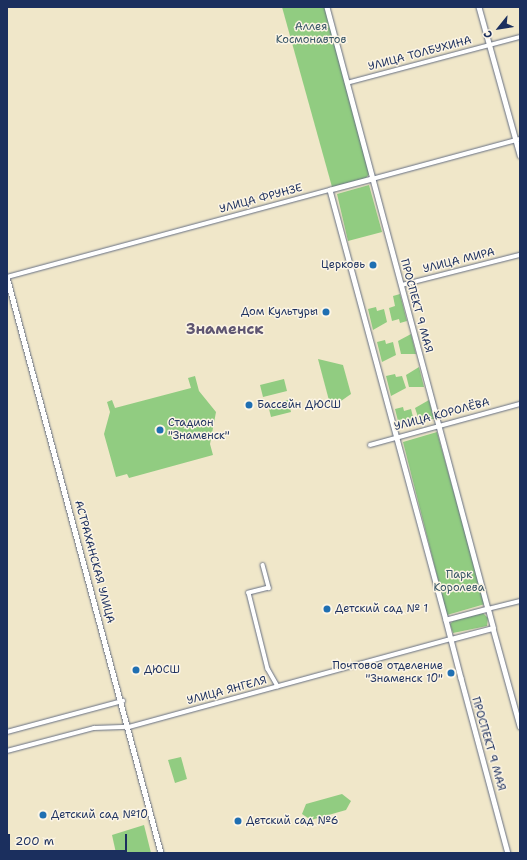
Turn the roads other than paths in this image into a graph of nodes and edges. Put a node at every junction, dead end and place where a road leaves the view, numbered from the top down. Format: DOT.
graph roads {
  1 [pos="327,7"];
  2 [pos="480,7"];
  3 [pos="520,37"];
  4 [pos="490,45"];
  5 [pos="347,83"];
  6 [pos="518,139"];
  7 [pos="520,155"];
  8 [pos="372,179"];
  9 [pos="330,190"];
  10 [pos="520,254"];
  11 [pos="7,277"];
  12 [pos="402,285"];
  13 [pos="520,404"];
  14 [pos="438,426"];
  15 [pos="397,436"];
  16 [pos="370,445"];
  17 [pos="263,565"];
  18 [pos="520,601"];
  19 [pos="488,609"];
  20 [pos="446,620"];
  21 [pos="493,628"];
  22 [pos="451,639"];
  23 [pos="278,686"];
  24 [pos="123,701"];
  25 [pos="520,726"];
  26 [pos="128,727"];
  27 [pos="7,732"];
  28 [pos="7,751"];
  29 [pos="162,853"];
  30 [pos="508,853"];
  1 -- 5 [label="street, ПРОСПЕКТ 9 МАЯ"];
  2 -- 4 [label="street"];
  3 -- 4 [label="street, УЛИЦА ТОЛБУХИНА"];
  4 -- 5 [label="street, УЛИЦА ТОЛБУХИНА"];
  4 -- 6 [label="street"];
  5 -- 8 [label="street, ПРОСПЕКТ 9 МАЯ"];
  6 -- 7 [label="street"];
  6 -- 8 [label="street, УЛИЦА ФРУНЗЕ"];
  8 -- 9 [label="street, УЛИЦА ФРУНЗЕ"];
  8 -- 12 [label="street, ПРОСПЕКТ 9 МАЯ"];
  9 -- 11 [label="street, УЛИЦА ФРУНЗЕ"];
  9 -- 15 [label="street"];
  10 -- 12 [label="street, УЛИЦА МИРА"];
  11 -- 24 [label="street, АСТРАХАНСКАЯ УЛИЦА"];
  12 -- 14 [label="street, ПРОСПЕКТ 9 МАЯ"];
  13 -- 14 [label="street, УЛИЦА КОРОЛЁВА"];
  14 -- 15 [label="street, УЛИЦА КОРОЛЁВА"];
  14 -- 19 [label="street, ПРОСПЕКТ 9 МАЯ"];
  15 -- 16 [label="street, УЛИЦА КОРОЛЁВА"];
  15 -- 20 [label="street"];
  17 -- 23 [label="street"];
  18 -- 19 [label="street"];
  19 -- 20 [label="street"];
  19 -- 21 [label="street, ПРОСПЕКТ 9 МАЯ"];
  20 -- 22 [label="street, ПРОСПЕКТ 9 МАЯ"];
  21 -- 22 [label="street"];
  21 -- 25 [label="street"];
  22 -- 23 [label="street, УЛИЦА ЯНГЕЛЯ"];
  22 -- 30 [label="street, ПРОСПЕКТ 9 МАЯ"];
  23 -- 26 [label="street, УЛИЦА ЯНГЕЛЯ"];
  24 -- 26 [label="street, АСТРАХАНСКАЯ УЛИЦА"];
  24 -- 27 [label="street"];
  26 -- 28 [label="street, УЛИЦА ЯНГЕЛЯ"];
  26 -- 29 [label="street, АСТРАХАНСКАЯ УЛИЦА"];
}
